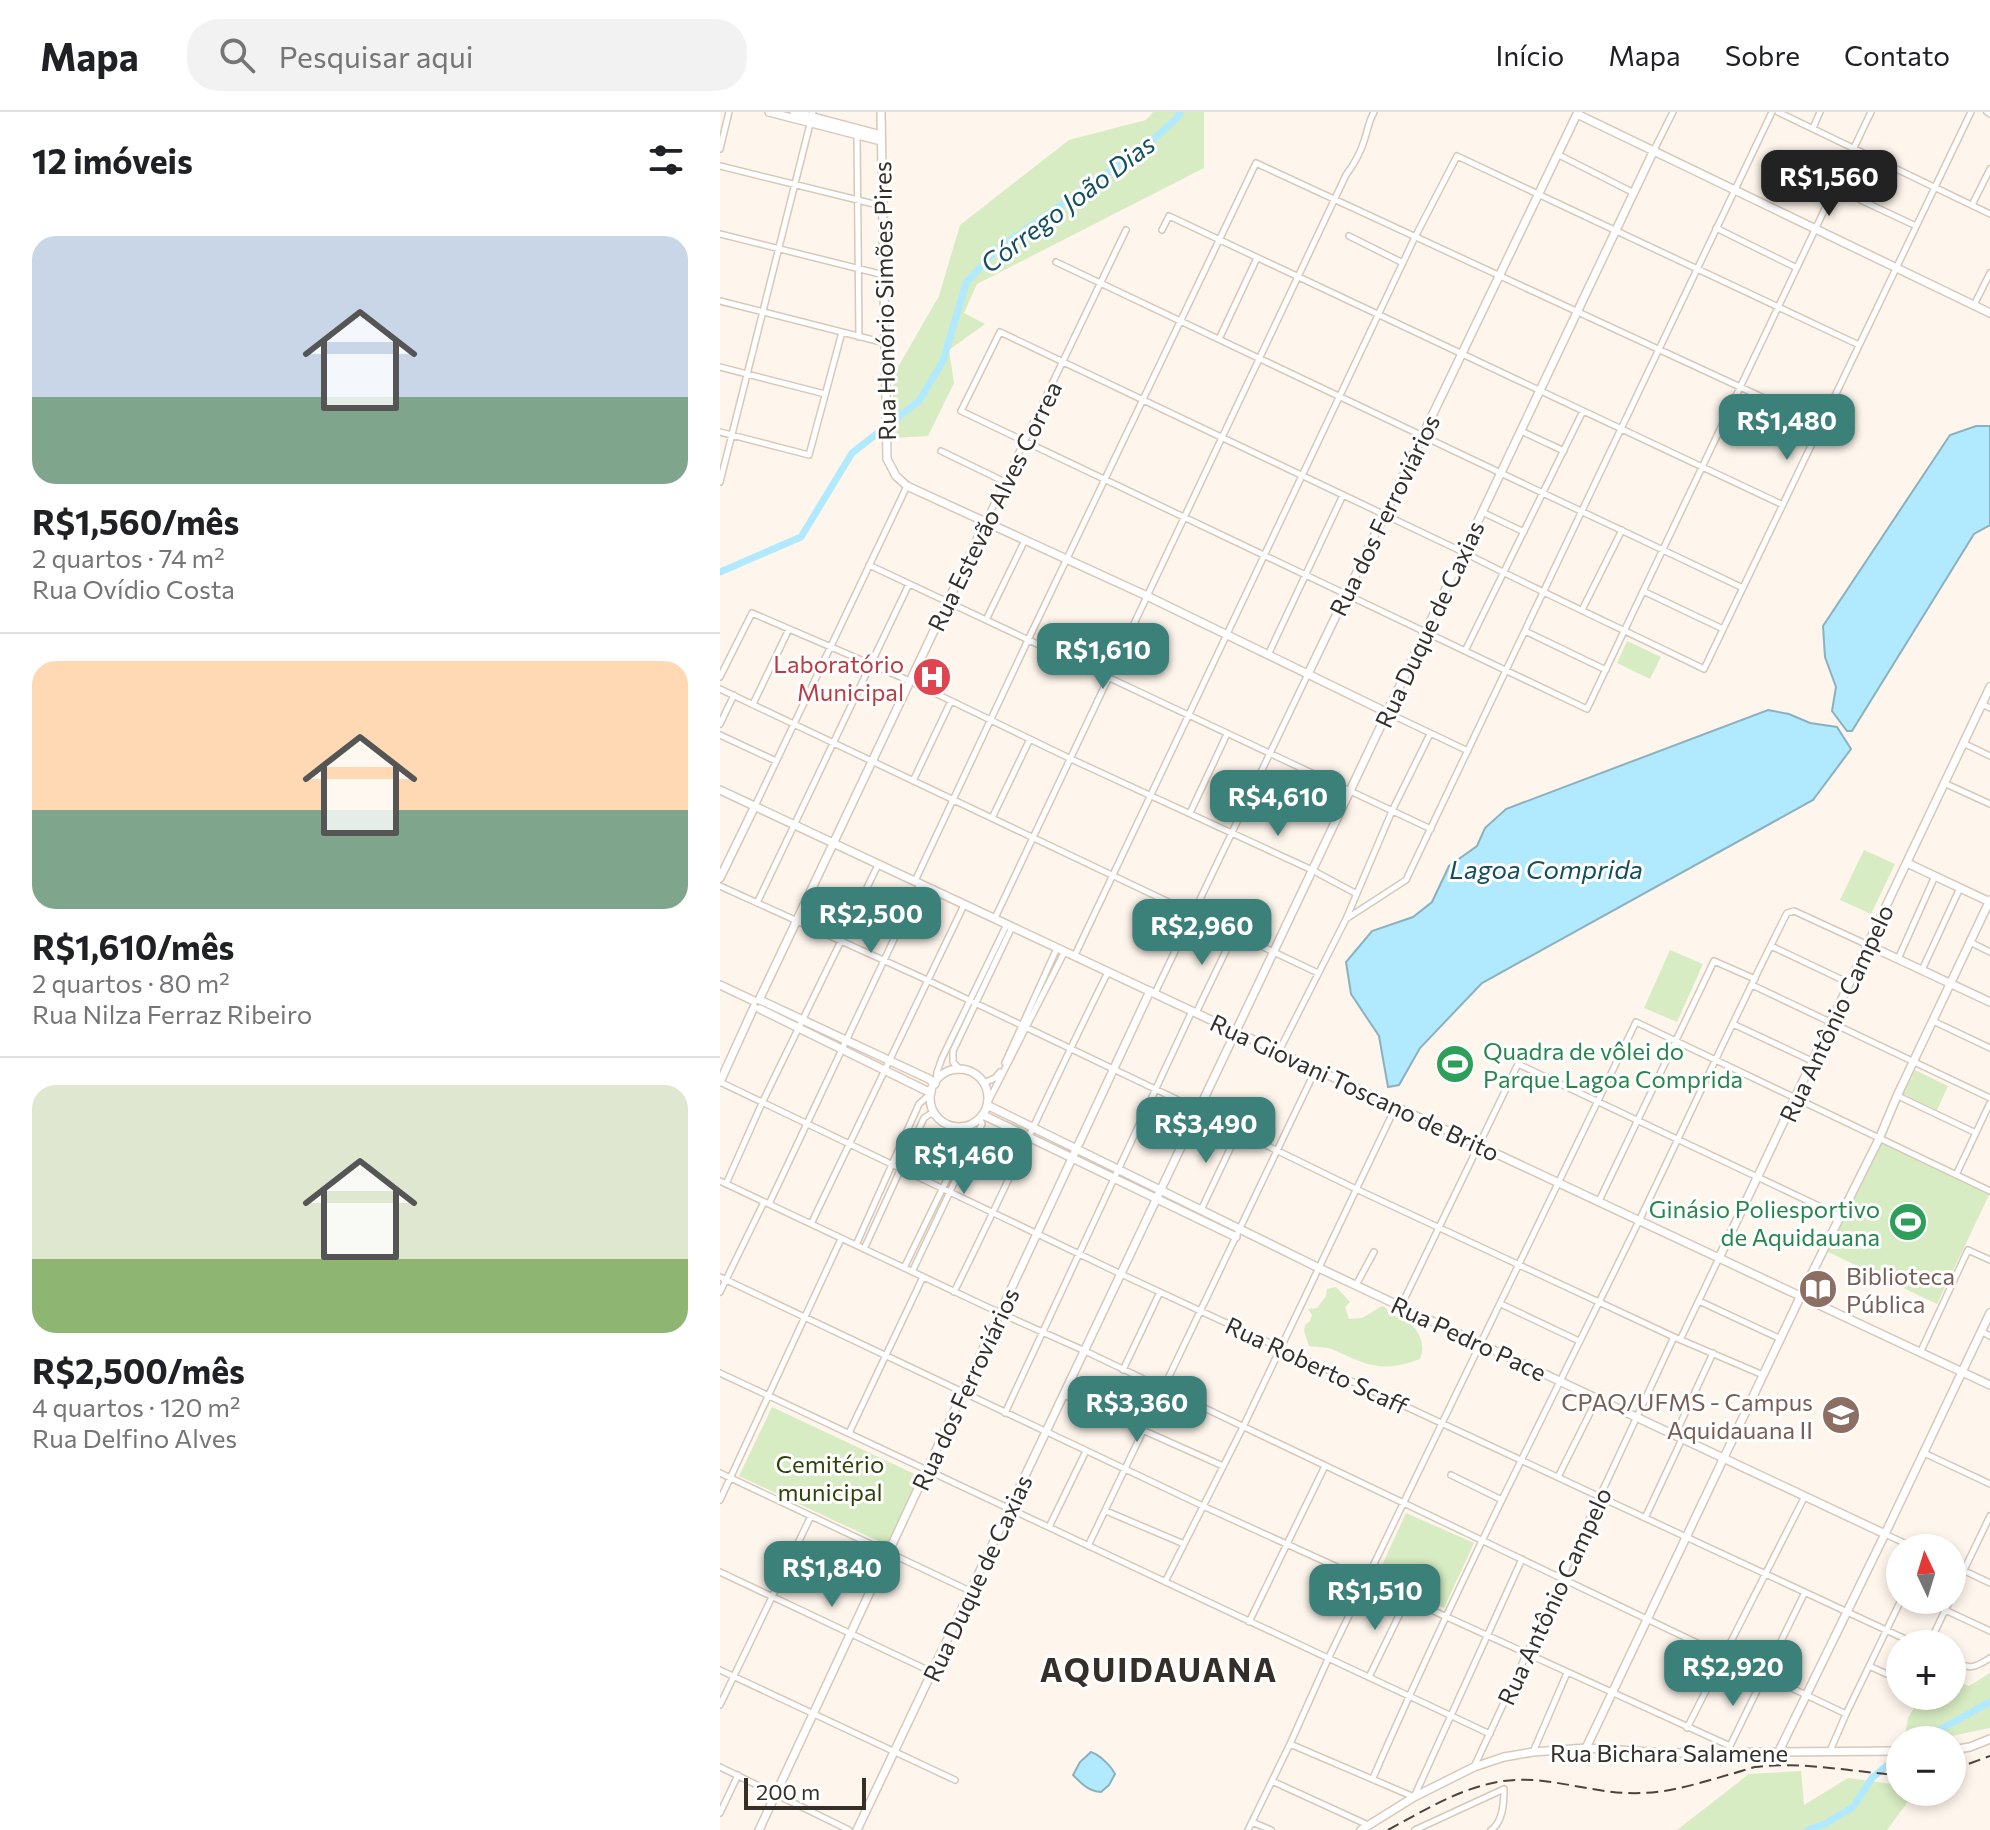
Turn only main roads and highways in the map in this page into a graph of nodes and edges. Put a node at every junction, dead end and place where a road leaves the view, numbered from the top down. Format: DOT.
graph roads {
  1 [pos="769,112"];
  2 [pos="794,112"];
  3 [pos="881,112"];
  4 [pos="812,117"];
  5 [pos="881,138"];
  6 [pos="1654,150"];
  7 [pos="1990,313"];
  8 [pos="986,521"];
  9 [pos="1308,674"];
  10 [pos="1990,687"];
  11 [pos="1986,706"];
  12 [pos="1388,713"];
  13 [pos="720,790"];
  14 [pos="755,806"];
  15 [pos="833,843"];
  16 [pos="723,863"];
  17 [pos="1907,863"];
  18 [pos="720,878"];
  19 [pos="1990,902"];
  20 [pos="1868,945"];
  21 [pos="1951,983"];
  22 [pos="720,985"];
  23 [pos="1152,992"];
  24 [pos="1990,1002"];
  25 [pos="758,1004"];
  26 [pos="1236,1031"];
  27 [pos="720,1082"];
  28 [pos="935,1083"];
  29 [pos="931,1093"];
  30 [pos="988,1104"];
  31 [pos="982,1117"];
  32 [pos="1076,1149"];
  33 [pos="1072,1158"];
  34 [pos="1158,1194"];
  35 [pos="1238,1234"];
  36 [pos="1719,1258"];
  37 [pos="1801,1296"];
  38 [pos="1990,1313"];
  39 [pos="1962,1372"];
  40 [pos="1990,1385"];
  41 [pos="1725,1458"];
  42 [pos="1885,1534"];
  43 [pos="1990,1739"];
  44 [pos="1586,1748"];
  45 [pos="1966,1748"];
  46 [pos="1779,1751"];
  47 [pos="1886,1751"];
  48 [pos="1365,1828"];
  49 [pos="759,1830"];
  50 [pos="857,1830"];
  1 -- 4 [label="main road"];
  2 -- 4 [label="main road"];
  3 -- 5 [label="main road, Rua Honório Simões Pires"];
  4 -- 5 [label="main road"];
  4 -- 5 [label="main road"];
  5 -- 8 [label="main road, Rua Honório Simões Pires"];
  6 -- 7 [label="main road"];
  6 -- 9 [label="main road, Rua dos Ferroviários"];
  6 -- 12 [label="main road, Rua Duque de Caxias"];
  8 -- 9 [label="main road"];
  8 -- 15 [label="main road, Rua Estevão Alves Correa"];
  9 -- 12 [label="main road"];
  10 -- 11 [label="main road, Rua Antônio Campelo"];
  11 -- 17 [label="main road, Rua Antônio Campelo"];
  12 -- 26 [label="main road, Rua Duque de Caxias"];
  13 -- 14 [label="main road, Rua Giovani Toscano de Brito"];
  14 -- 15 [label="main road, Rua Giovani Toscano de Brito"];
  14 -- 16 [label="main road"];
  15 -- 23 [label="main road, Rua Giovani Toscano de Brito"];
  15 -- 25 [label="main road, Rua Estevão Alves Correa"];
  16 -- 18 [label="main road"];
  17 -- 19 [label="main road"];
  17 -- 20 [label="main road, Rua Antônio Campelo"];
  19 -- 21 [label="main road"];
  20 -- 21 [label="main road"];
  20 -- 36 [label="main road, Rua Antônio Campelo"];
  21 -- 24 [label="main road"];
  21 -- 37 [label="main road"];
  22 -- 25 [label="main road"];
  23 -- 26 [label="main road, Rua Giovani Toscano de Brito"];
  23 -- 32 [label="main road, Rua dos Ferroviários"];
  25 -- 27 [label="main road, Rua Estevão Alves Correa"];
  25 -- 28 [label="main road"];
  25 -- 29 [label="main road"];
  26 -- 34 [label="main road, Rua Duque de Caxias"];
  26 -- 36 [label="main road, Rua Giovani Toscano de Brito"];
  28 -- 29 [label="main road"];
  28 -- 30 [label="main road"];
  29 -- 31 [label="main road"];
  30 -- 31 [label="main road"];
  30 -- 32 [label="main road"];
  31 -- 33 [label="main road"];
  32 -- 33 [label="main road, Rua dos Ferroviários"];
  32 -- 34 [label="main road"];
  33 -- 34 [label="main road"];
  33 -- 49 [label="main road, Rua dos Ferroviários"];
  34 -- 35 [label="main road"];
  34 -- 35 [label="main road"];
  34 -- 50 [label="main road, Rua Duque de Caxias"];
  35 -- 41 [label="main road, Rua Pedro Pace"];
  36 -- 37 [label="main road, Rua Giovani Toscano de Brito"];
  37 -- 39 [label="main road, Rua Giovani Toscano de Brito"];
  37 -- 41 [label="main road"];
  38 -- 39 [label="main road"];
  39 -- 40 [label="main road, Rua Giovani Toscano de Brito"];
  39 -- 42 [label="main road"];
  41 -- 42 [label="main road, Rua Pedro Pace"];
  41 -- 44 [label="main road"];
  42 -- 46 [label="main road"];
  43 -- 45 [label="main road"];
  44 -- 46 [label="main road, Rua Bichara Salamene"];
  44 -- 48 [label="main road, Rua Bichara Salamene"];
  46 -- 47 [label="main road, Rua Bichara Salamene"];
}
